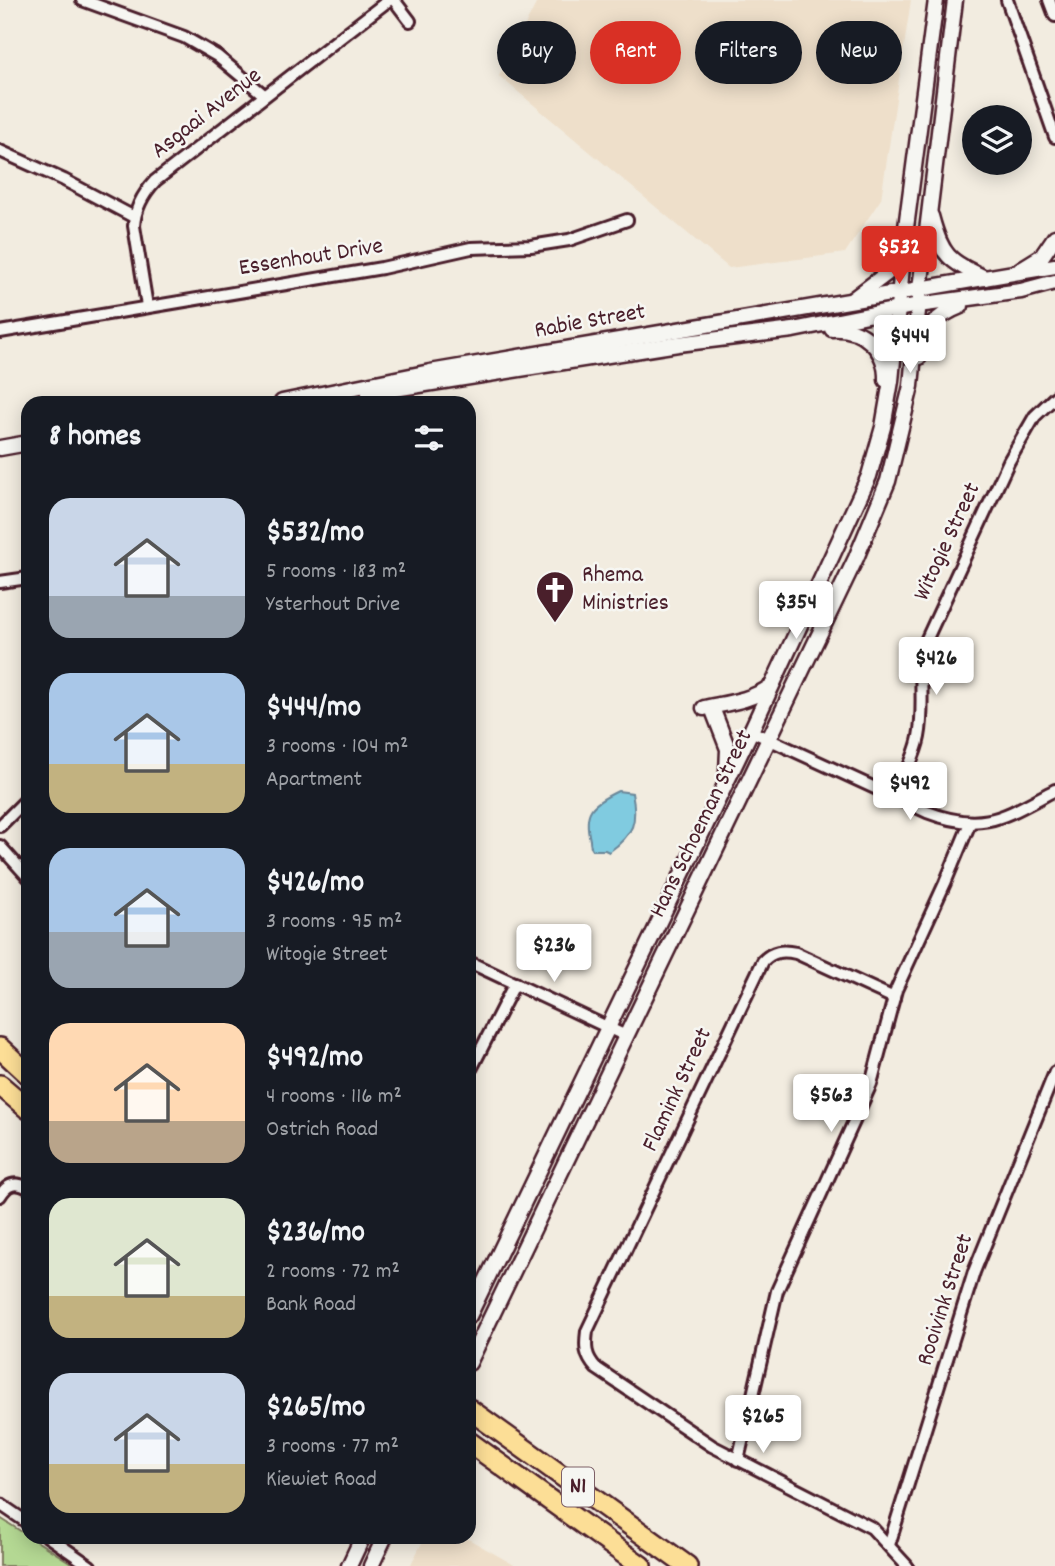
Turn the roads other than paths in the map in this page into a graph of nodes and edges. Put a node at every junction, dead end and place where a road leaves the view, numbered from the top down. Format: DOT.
graph roads {
  1 [pos="82,0"];
  2 [pos="389,0"];
  3 [pos="394,0"];
  4 [pos="936,0"];
  5 [pos="955,0"];
  6 [pos="1007,0"];
  7 [pos="1049,0"];
  8 [pos="1055,16"];
  9 [pos="410,21"];
  10 [pos="264,95"];
  11 [pos="1055,137"];
  12 [pos="0,151"];
  13 [pos="929,208"];
  14 [pos="134,217"];
  15 [pos="627,220"];
  16 [pos="905,235"];
  17 [pos="1055,237"];
  18 [pos="1055,266"];
  19 [pos="1011,275"];
  20 [pos="985,278"];
  21 [pos="1055,282"];
  22 [pos="919,289"];
  23 [pos="899,293"];
  24 [pos="985,296"];
  25 [pos="849,302"];
  26 [pos="918,305"];
  27 [pos="147,306"];
  28 [pos="898,309"];
  29 [pos="793,330"];
  30 [pos="0,331"];
  31 [pos="911,386"];
  32 [pos="315,396"];
  33 [pos="353,396"];
  34 [pos="1055,397"];
  35 [pos="883,427"];
  36 [pos="21,444"];
  37 [pos="0,448"];
  38 [pos="21,579"];
  39 [pos="0,582"];
  40 [pos="770,687"];
  41 [pos="751,732"];
  42 [pos="768,740"];
  43 [pos="725,784"];
  44 [pos="1055,790"];
  45 [pos="895,798"];
  46 [pos="21,805"];
  47 [pos="970,823"];
  48 [pos="0,826"];
  49 [pos="0,846"];
  50 [pos="21,869"];
  51 [pos="476,964"];
  52 [pos="515,983"];
  53 [pos="894,998"];
  54 [pos="607,1027"];
  55 [pos="626,1036"];
  56 [pos="0,1048"];
  57 [pos="476,1059"];
  58 [pos="21,1068"];
  59 [pos="1055,1072"];
  60 [pos="0,1084"];
  61 [pos="21,1103"];
  62 [pos="21,1185"];
  63 [pos="0,1196"];
  64 [pos="476,1301"];
  65 [pos="476,1348"];
  66 [pos="476,1414"];
  67 [pos="476,1447"];
  68 [pos="738,1460"];
  69 [pos="0,1504"];
  70 [pos="21,1518"];
  71 [pos="58,1544"];
  72 [pos="359,1544"];
  73 [pos="381,1544"];
  74 [pos="889,1545"];
  75 [pos="90,1566"];
  76 [pos="349,1566"];
  77 [pos="371,1566"];
  78 [pos="641,1566"];
  79 [pos="687,1566"];
  80 [pos="907,1566"];
  1 -- 10 [label="street"];
  2 -- 10 [label="street, Asgaai Avenue"];
  3 -- 9 [label="street"];
  4 -- 16 [label="main road, Hans Schoeman Street"];
  5 -- 13 [label="main road, Hans Schoeman Street"];
  6 -- 11 [label="street"];
  7 -- 8 [label="street"];
  10 -- 14 [label="street, Asgaai Avenue"];
  12 -- 14 [label="street"];
  13 -- 20 [label="main road"];
  13 -- 22 [label="main road, Hans Schoeman Street"];
  14 -- 27 [label="street"];
  15 -- 27 [label="street, Essenhout Drive"];
  16 -- 23 [label="main road, Hans Schoeman Street"];
  16 -- 25 [label="main road"];
  17 -- 19 [label="main road"];
  18 -- 19 [label="main road, Rabie Street"];
  19 -- 20 [label="main road, Rabie Street"];
  20 -- 22 [label="main road, Rabie Street"];
  21 -- 24 [label="main road"];
  22 -- 23 [label="main road, Rabie Street"];
  22 -- 26 [label="main road, Hans Schoeman Street"];
  23 -- 25 [label="main road, Rabie Street"];
  23 -- 28 [label="main road, Hans Schoeman Street"];
  24 -- 26 [label="main road, Rabie Street"];
  24 -- 31 [label="main road"];
  25 -- 32 [label="main road, Rabie Street"];
  26 -- 28 [label="main road, Rabie Street"];
  26 -- 31 [label="main road, Hans Schoeman Street"];
  27 -- 30 [label="street, Essenhout Drive"];
  28 -- 29 [label="main road, Rabie Street"];
  28 -- 35 [label="main road, Hans Schoeman Street"];
  29 -- 33 [label="main road, Rabie Street"];
  29 -- 35 [label="main road"];
  31 -- 42 [label="main road, Hans Schoeman Street"];
  34 -- 45 [label="street, Witogie Street"];
  35 -- 40 [label="main road, Hans Schoeman Street"];
  36 -- 37 [label="main road"];
  38 -- 39 [label="street"];
  40 -- 41 [label="main road, Hans Schoeman Street"];
  40 -- 43 [label="main road"];
  41 -- 42 [label="street"];
  41 -- 43 [label="main road, Hans Schoeman Street"];
  42 -- 45 [label="street"];
  42 -- 55 [label="main road, Hans Schoeman Street"];
  43 -- 54 [label="main road, Hans Schoeman Street"];
  44 -- 47 [label="street"];
  45 -- 47 [label="street"];
  46 -- 48 [label="street"];
  47 -- 53 [label="street"];
  49 -- 50 [label="street"];
  51 -- 52 [label="street"];
  52 -- 54 [label="street"];
  52 -- 57 [label="street"];
  53 -- 68 [label="street"];
  53 -- 68 [label="street, Flamink Street"];
  54 -- 55 [label="street"];
  54 -- 64 [label="main road, Hans Schoeman Street"];
  55 -- 65 [label="main road, Hans Schoeman Street"];
  56 -- 58 [label="highway"];
  59 -- 74 [label="street, Rooivink Street"];
  60 -- 61 [label="highway"];
  62 -- 63 [label="street"];
  66 -- 79 [label="highway, N1"];
  67 -- 78 [label="highway, N1"];
  68 -- 74 [label="street"];
  69 -- 70 [label="street"];
  71 -- 75 [label="street"];
  72 -- 76 [label="main road"];
  73 -- 77 [label="main road"];
  74 -- 80 [label="street"];
}
